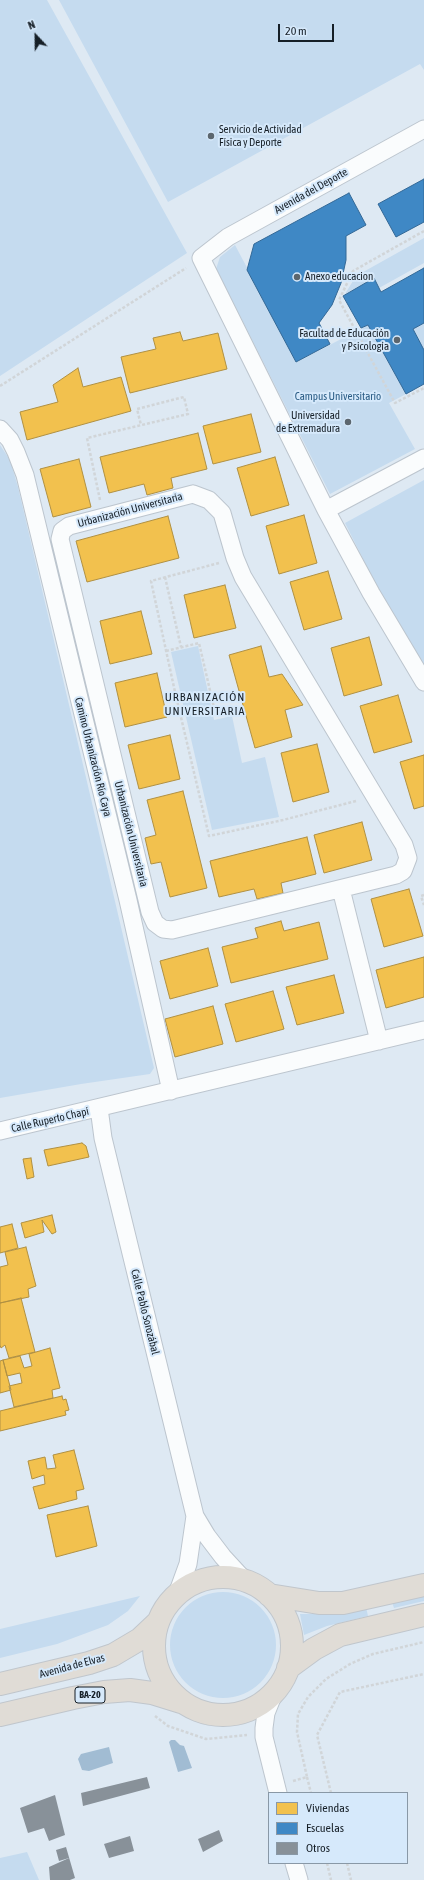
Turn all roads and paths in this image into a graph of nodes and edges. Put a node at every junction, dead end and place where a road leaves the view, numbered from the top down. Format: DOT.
graph roads {
  1 [pos="424,129"];
  2 [pos="424,231"];
  3 [pos="201,258"];
  4 [pos="0,386"];
  5 [pos="424,388"];
  6 [pos="140,425"];
  7 [pos="0,429"];
  8 [pos="424,458"];
  9 [pos="326,510"];
  10 [pos="103,517"];
  11 [pos="235,558"];
  12 [pos="165,577"];
  13 [pos="181,647"];
  14 [pos="166,650"];
  15 [pos="424,682"];
  16 [pos="224,710"];
  17 [pos="374,796"];
  18 [pos="341,889"];
  19 [pos="424,895"];
  20 [pos="424,905"];
  21 [pos="424,1030"];
  22 [pos="379,1041"];
  23 [pos="171,1091"];
  24 [pos="99,1108"];
  25 [pos="0,1131"];
  26 [pos="195,1516"];
  27 [pos="246,1582"];
  28 [pos="424,1585"];
  29 [pos="269,1595"];
  30 [pos="176,1596"];
  31 [pos="424,1615"];
  32 [pos="158,1622"];
  33 [pos="424,1642"];
  34 [pos="288,1668"];
  35 [pos="424,1674"];
  36 [pos="0,1684"];
  37 [pos="274,1693"];
  38 [pos="181,1702"];
  39 [pos="153,1714"];
  40 [pos="0,1715"];
  41 [pos="250,1742"];
  42 [pos="307,1777"];
  43 [pos="277,1789"];
  44 [pos="311,1792"];
  45 [pos="331,1792"];
  46 [pos="294,1864"];
  47 [pos="327,1864"];
  48 [pos="347,1864"];
  49 [pos="298,1880"];
  50 [pos="331,1880"];
  51 [pos="351,1880"];
  1 -- 3 [label="street, Avenida del Deporte"];
  2 -- 5 [label="path"];
  3 -- 4 [label="path"];
  3 -- 9 [label="street"];
  6 -- 6 [label="path"];
  6 -- 10 [label="path"];
  7 -- 23 [label="street, Camino Urbanización Río Caya"];
  8 -- 9 [label="street"];
  9 -- 15 [label="street"];
  10 -- 11 [label="street, Urbanización Universitaria"];
  10 -- 18 [label="street, Urbanización Universitaria"];
  11 -- 12 [label="path"];
  11 -- 17 [label="street, Urbanización Universitaria"];
  12 -- 13 [label="path"];
  12 -- 14 [label="path"];
  13 -- 14 [label="path"];
  13 -- 16 [label="path"];
  14 -- 17 [label="path"];
  17 -- 18 [label="street, Urbanización Universitaria"];
  18 -- 22 [label="street"];
  19 -- 20 [label="path"];
  21 -- 22 [label="street"];
  22 -- 23 [label="street"];
  23 -- 24 [label="street"];
  24 -- 25 [label="street, Calle Ruperto Chapí"];
  24 -- 26 [label="street, Calle Pablo Sorozábal"];
  26 -- 27 [label="street, Calle Pablo Sorozábal"];
  26 -- 30 [label="street, Calle Pablo Sorozábal"];
  27 -- 29 [label="highway"];
  27 -- 30 [label="highway"];
  28 -- 29 [label="highway"];
  29 -- 34 [label="highway"];
  30 -- 32 [label="highway"];
  31 -- 34 [label="highway"];
  32 -- 36 [label="highway, Avenida de Elvas"];
  32 -- 38 [label="highway"];
  33 -- 42 [label="path"];
  34 -- 37 [label="highway"];
  35 -- 45 [label="path"];
  37 -- 38 [label="highway"];
  37 -- 43 [label="street"];
  38 -- 40 [label="highway, BA-20"];
  39 -- 41 [label="path"];
  42 -- 43 [label="path"];
  42 -- 44 [label="path"];
  46 -- 49 [label="street"];
  47 -- 50 [label="path"];
  48 -- 51 [label="path"];
}
